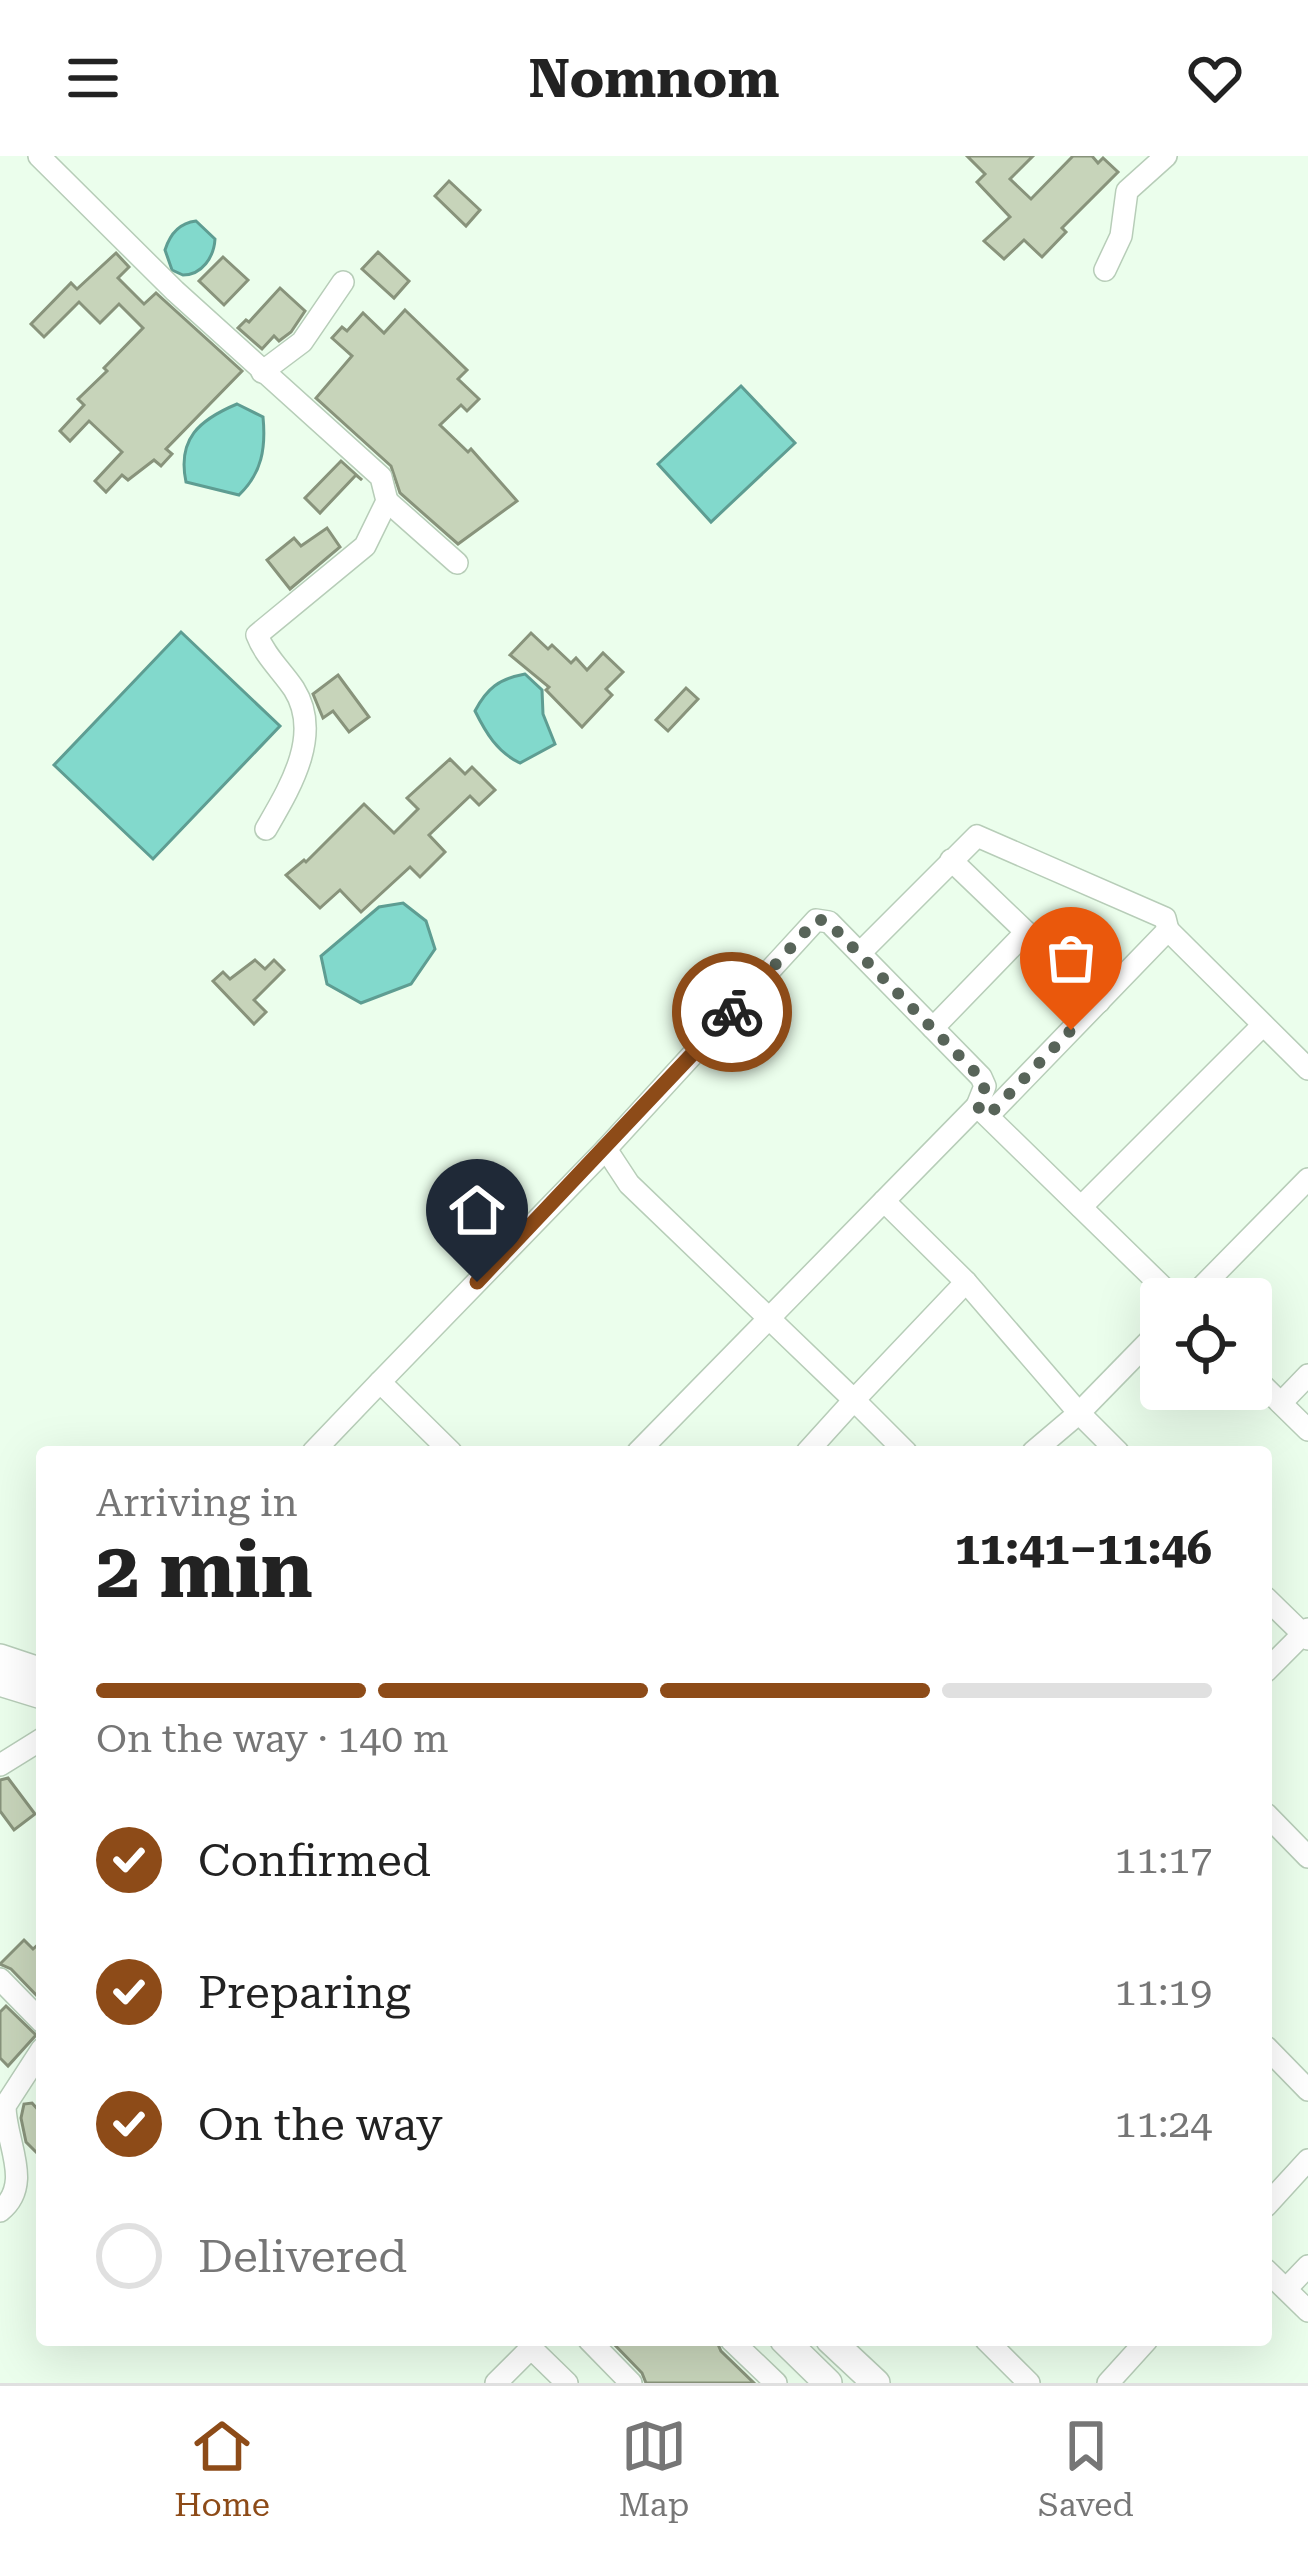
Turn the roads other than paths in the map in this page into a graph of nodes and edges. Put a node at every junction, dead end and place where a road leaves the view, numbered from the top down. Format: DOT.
graph roads {
  1 [pos="38,156"];
  2 [pos="1166,156"];
  3 [pos="1105,271"];
  4 [pos="343,283"];
  5 [pos="262,371"];
  6 [pos="387,501"];
  7 [pos="457,563"];
  8 [pos="266,829"];
  9 [pos="951,860"];
  10 [pos="1168,930"];
  11 [pos="1026,932"];
  12 [pos="860,953"];
  13 [pos="1099,1002"];
  14 [pos="1263,1025"];
  15 [pos="933,1028"];
  16 [pos="1304,1059"];
  17 [pos="983,1111"];
  18 [pos="606,1150"];
  19 [pos="1308,1179"];
  20 [pos="884,1201"];
  21 [pos="1081,1208"];
  22 [pos="1153,1278"];
  23 [pos="1211,1278"];
  24 [pos="966,1282"];
  25 [pos="770,1317"];
  26 [pos="1140,1351"];
  27 [pos="1308,1375"];
  28 [pos="380,1382"];
  29 [pos="1272,1395"];
  30 [pos="854,1400"];
  31 [pos="1280,1403"];
  32 [pos="1079,1414"];
  33 [pos="1308,1430"];
  34 [pos="319,1446"];
  35 [pos="445,1446"];
  36 [pos="645,1446"];
  37 [pos="812,1446"];
  38 [pos="900,1446"];
  39 [pos="1040,1446"];
  40 [pos="1112,1446"];
  41 [pos="1272,1603"];
  42 [pos="1306,1634"];
  43 [pos="0,1658"];
  44 [pos="1272,1665"];
  45 [pos="36,1670"];
  46 [pos="0,1682"];
  47 [pos="36,1693"];
  48 [pos="36,1742"];
  49 [pos="0,1765"];
  50 [pos="1272,1820"];
  51 [pos="1308,1857"];
  52 [pos="0,1979"];
  53 [pos="36,2016"];
  54 [pos="1272,2053"];
  55 [pos="36,2058"];
  56 [pos="1308,2090"];
  57 [pos="1308,2160"];
  58 [pos="1272,2199"];
  59 [pos="0,2211"];
  60 [pos="1308,2266"];
  61 [pos="1272,2276"];
  62 [pos="1286,2290"];
  63 [pos="1308,2311"];
  64 [pos="533,2346"];
  65 [pos="537,2346"];
  66 [pos="595,2346"];
  67 [pos="737,2346"];
  68 [pos="790,2346"];
  69 [pos="836,2346"];
  70 [pos="1142,2346"];
  71 [pos="1011,2348"];
  72 [pos="496,2383"];
  73 [pos="567,2383"];
  74 [pos="631,2383"];
  75 [pos="776,2383"];
  76 [pos="828,2383"];
  77 [pos="876,2383"];
  78 [pos="1029,2383"];
  79 [pos="1108,2383"];
  1 -- 5 [label="street"];
  2 -- 3 [label="street"];
  4 -- 5 [label="street"];
  5 -- 6 [label="street"];
  6 -- 7 [label="street"];
  6 -- 8 [label="street"];
  9 -- 10 [label="street"];
  9 -- 11 [label="street"];
  9 -- 12 [label="street"];
  10 -- 13 [label="street"];
  10 -- 14 [label="street"];
  11 -- 13 [label="street"];
  11 -- 15 [label="street"];
  12 -- 15 [label="street"];
  12 -- 18 [label="street"];
  13 -- 17 [label="street"];
  14 -- 16 [label="street"];
  14 -- 21 [label="street"];
  15 -- 17 [label="street"];
  17 -- 20 [label="street"];
  17 -- 21 [label="street"];
  18 -- 25 [label="street"];
  18 -- 28 [label="street"];
  19 -- 23 [label="street"];
  20 -- 24 [label="street"];
  20 -- 25 [label="street"];
  21 -- 22 [label="street"];
  24 -- 30 [label="street"];
  24 -- 32 [label="street"];
  25 -- 30 [label="street"];
  25 -- 36 [label="street"];
  26 -- 32 [label="street"];
  27 -- 31 [label="street"];
  28 -- 34 [label="street"];
  28 -- 35 [label="street"];
  29 -- 31 [label="street"];
  30 -- 37 [label="street"];
  30 -- 38 [label="street"];
  31 -- 33 [label="street"];
  32 -- 39 [label="street"];
  32 -- 40 [label="street"];
  41 -- 42 [label="street"];
  42 -- 44 [label="street"];
  43 -- 45 [label="main road"];
  46 -- 47 [label="main road"];
  48 -- 49 [label="street"];
  50 -- 51 [label="street"];
  52 -- 53 [label="street"];
  54 -- 56 [label="street"];
  55 -- 59 [label="street"];
  57 -- 58 [label="street"];
  60 -- 62 [label="street"];
  61 -- 62 [label="street"];
  62 -- 63 [label="street"];
  64 -- 72 [label="street"];
  65 -- 73 [label="street"];
  66 -- 74 [label="street"];
  67 -- 75 [label="street"];
  68 -- 76 [label="main road"];
  69 -- 77 [label="main road"];
  70 -- 79 [label="street"];
  71 -- 78 [label="street"];
}
